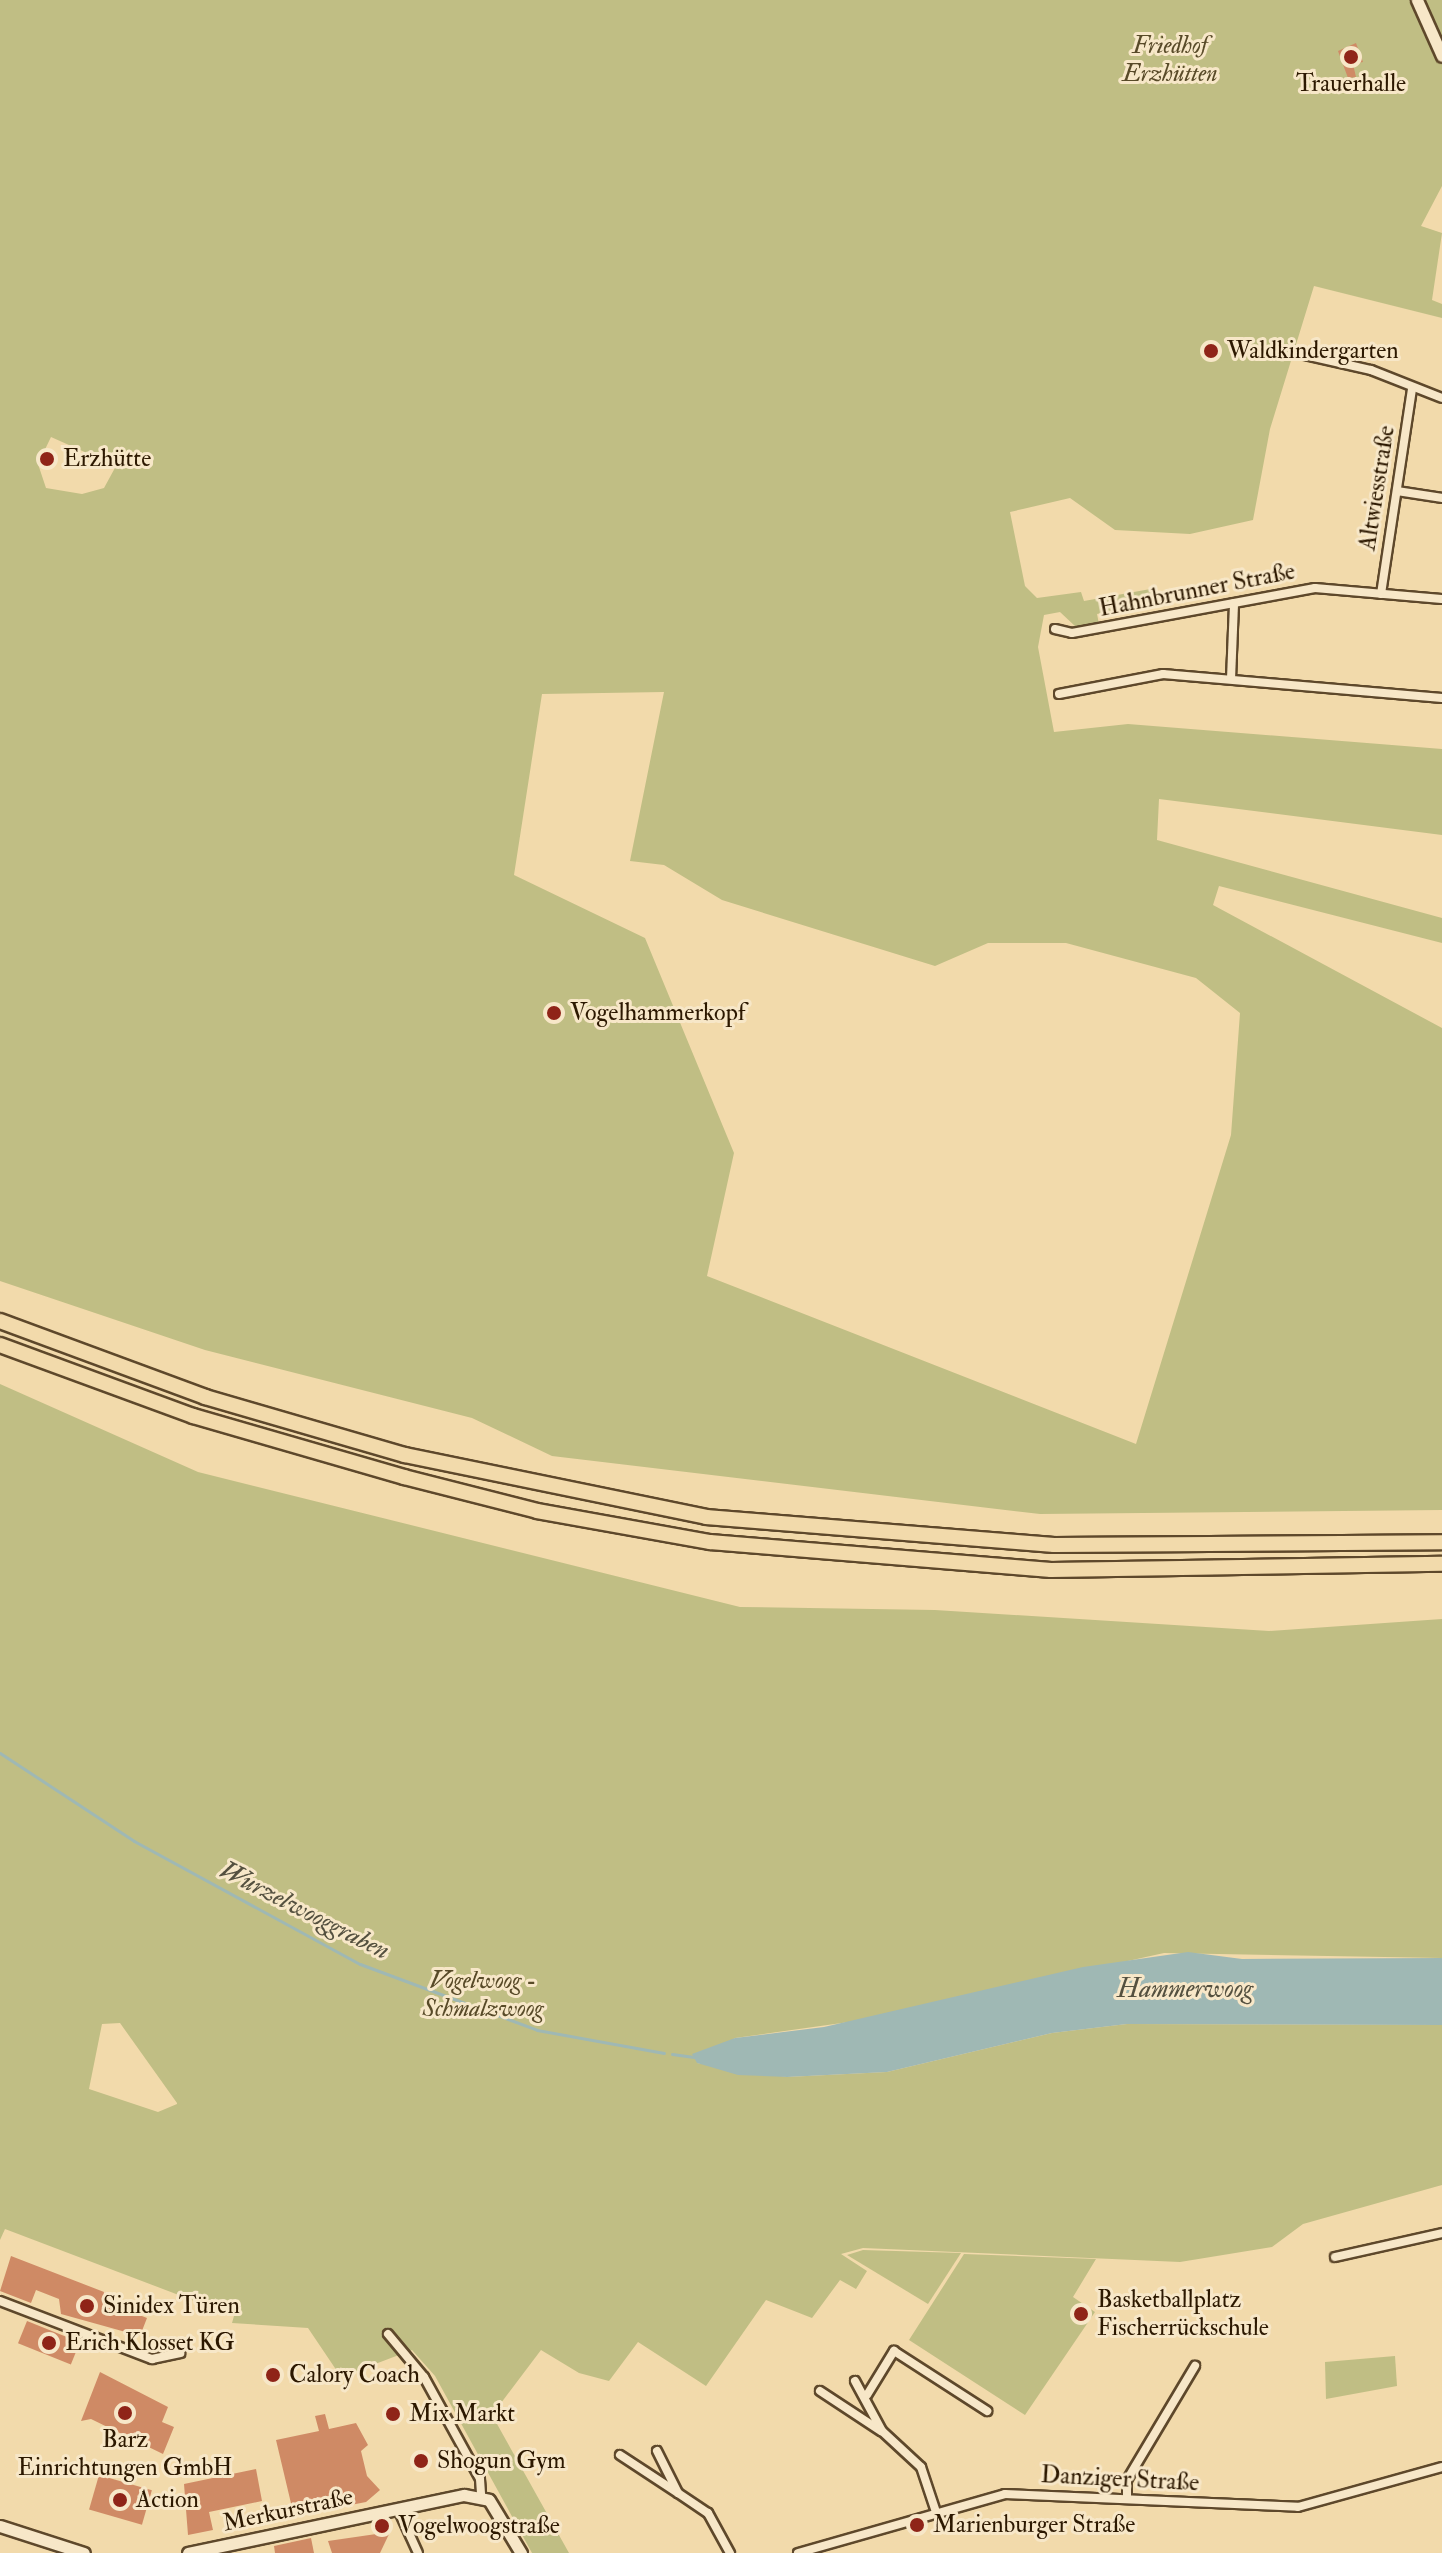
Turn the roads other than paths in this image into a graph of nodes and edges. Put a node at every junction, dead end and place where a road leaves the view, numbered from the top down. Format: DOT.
graph roads {
  1 [pos="1417,0"];
  2 [pos="1442,56"];
  3 [pos="1305,355"];
  4 [pos="1412,388"];
  5 [pos="1442,398"];
  6 [pos="1397,491"];
  7 [pos="1442,498"];
  8 [pos="1381,594"];
  9 [pos="1442,599"];
  10 [pos="1234,603"];
  11 [pos="1055,629"];
  12 [pos="1231,679"];
  13 [pos="1059,694"];
  14 [pos="1442,698"];
  15 [pos="0,1321"];
  16 [pos="0,1345"];
  17 [pos="1442,1542"];
  18 [pos="1442,1564"];
  19 [pos="1442,2233"];
  20 [pos="1335,2257"];
  21 [pos="0,2301"];
  22 [pos="388,2334"];
  23 [pos="180,2353"];
  24 [pos="1195,2366"];
  25 [pos="855,2381"];
  26 [pos="820,2391"];
  27 [pos="867,2395"];
  28 [pos="987,2411"];
  29 [pos="882,2431"];
  30 [pos="657,2451"];
  31 [pos="620,2455"];
  32 [pos="1442,2467"];
  33 [pos="678,2493"];
  34 [pos="481,2495"];
  35 [pos="1127,2499"];
  36 [pos="398,2509"];
  37 [pos="936,2512"];
  38 [pos="0,2526"];
  39 [pos="84,2553"];
  40 [pos="188,2553"];
  41 [pos="418,2553"];
  42 [pos="521,2553"];
  43 [pos="730,2553"];
  44 [pos="798,2553"];
  1 -- 2 [label="street"];
  3 -- 4 [label="street"];
  4 -- 5 [label="street"];
  4 -- 6 [label="street, Altwiesstraße"];
  6 -- 7 [label="street"];
  6 -- 8 [label="street, Altwiesstraße"];
  8 -- 9 [label="street, Hahnbrunner Straße"];
  8 -- 10 [label="street, Hahnbrunner Straße"];
  10 -- 11 [label="street, Hahnbrunner Straße"];
  10 -- 12 [label="street"];
  12 -- 13 [label="street"];
  12 -- 14 [label="street"];
  15 -- 17 [label="highway"];
  16 -- 18 [label="highway"];
  19 -- 20 [label="street"];
  21 -- 23 [label="street"];
  22 -- 34 [label="street"];
  24 -- 35 [label="street"];
  25 -- 27 [label="street"];
  26 -- 29 [label="street"];
  27 -- 28 [label="street"];
  27 -- 29 [label="street"];
  29 -- 37 [label="street"];
  30 -- 33 [label="street"];
  31 -- 33 [label="street"];
  32 -- 35 [label="street, Danziger Straße"];
  33 -- 43 [label="street"];
  34 -- 36 [label="street, Merkurstraße"];
  34 -- 42 [label="street"];
  35 -- 37 [label="street, Danziger Straße"];
  36 -- 40 [label="street, Merkurstraße"];
  36 -- 41 [label="street"];
  37 -- 44 [label="street, Danziger Straße"];
  38 -- 39 [label="street"];
}
